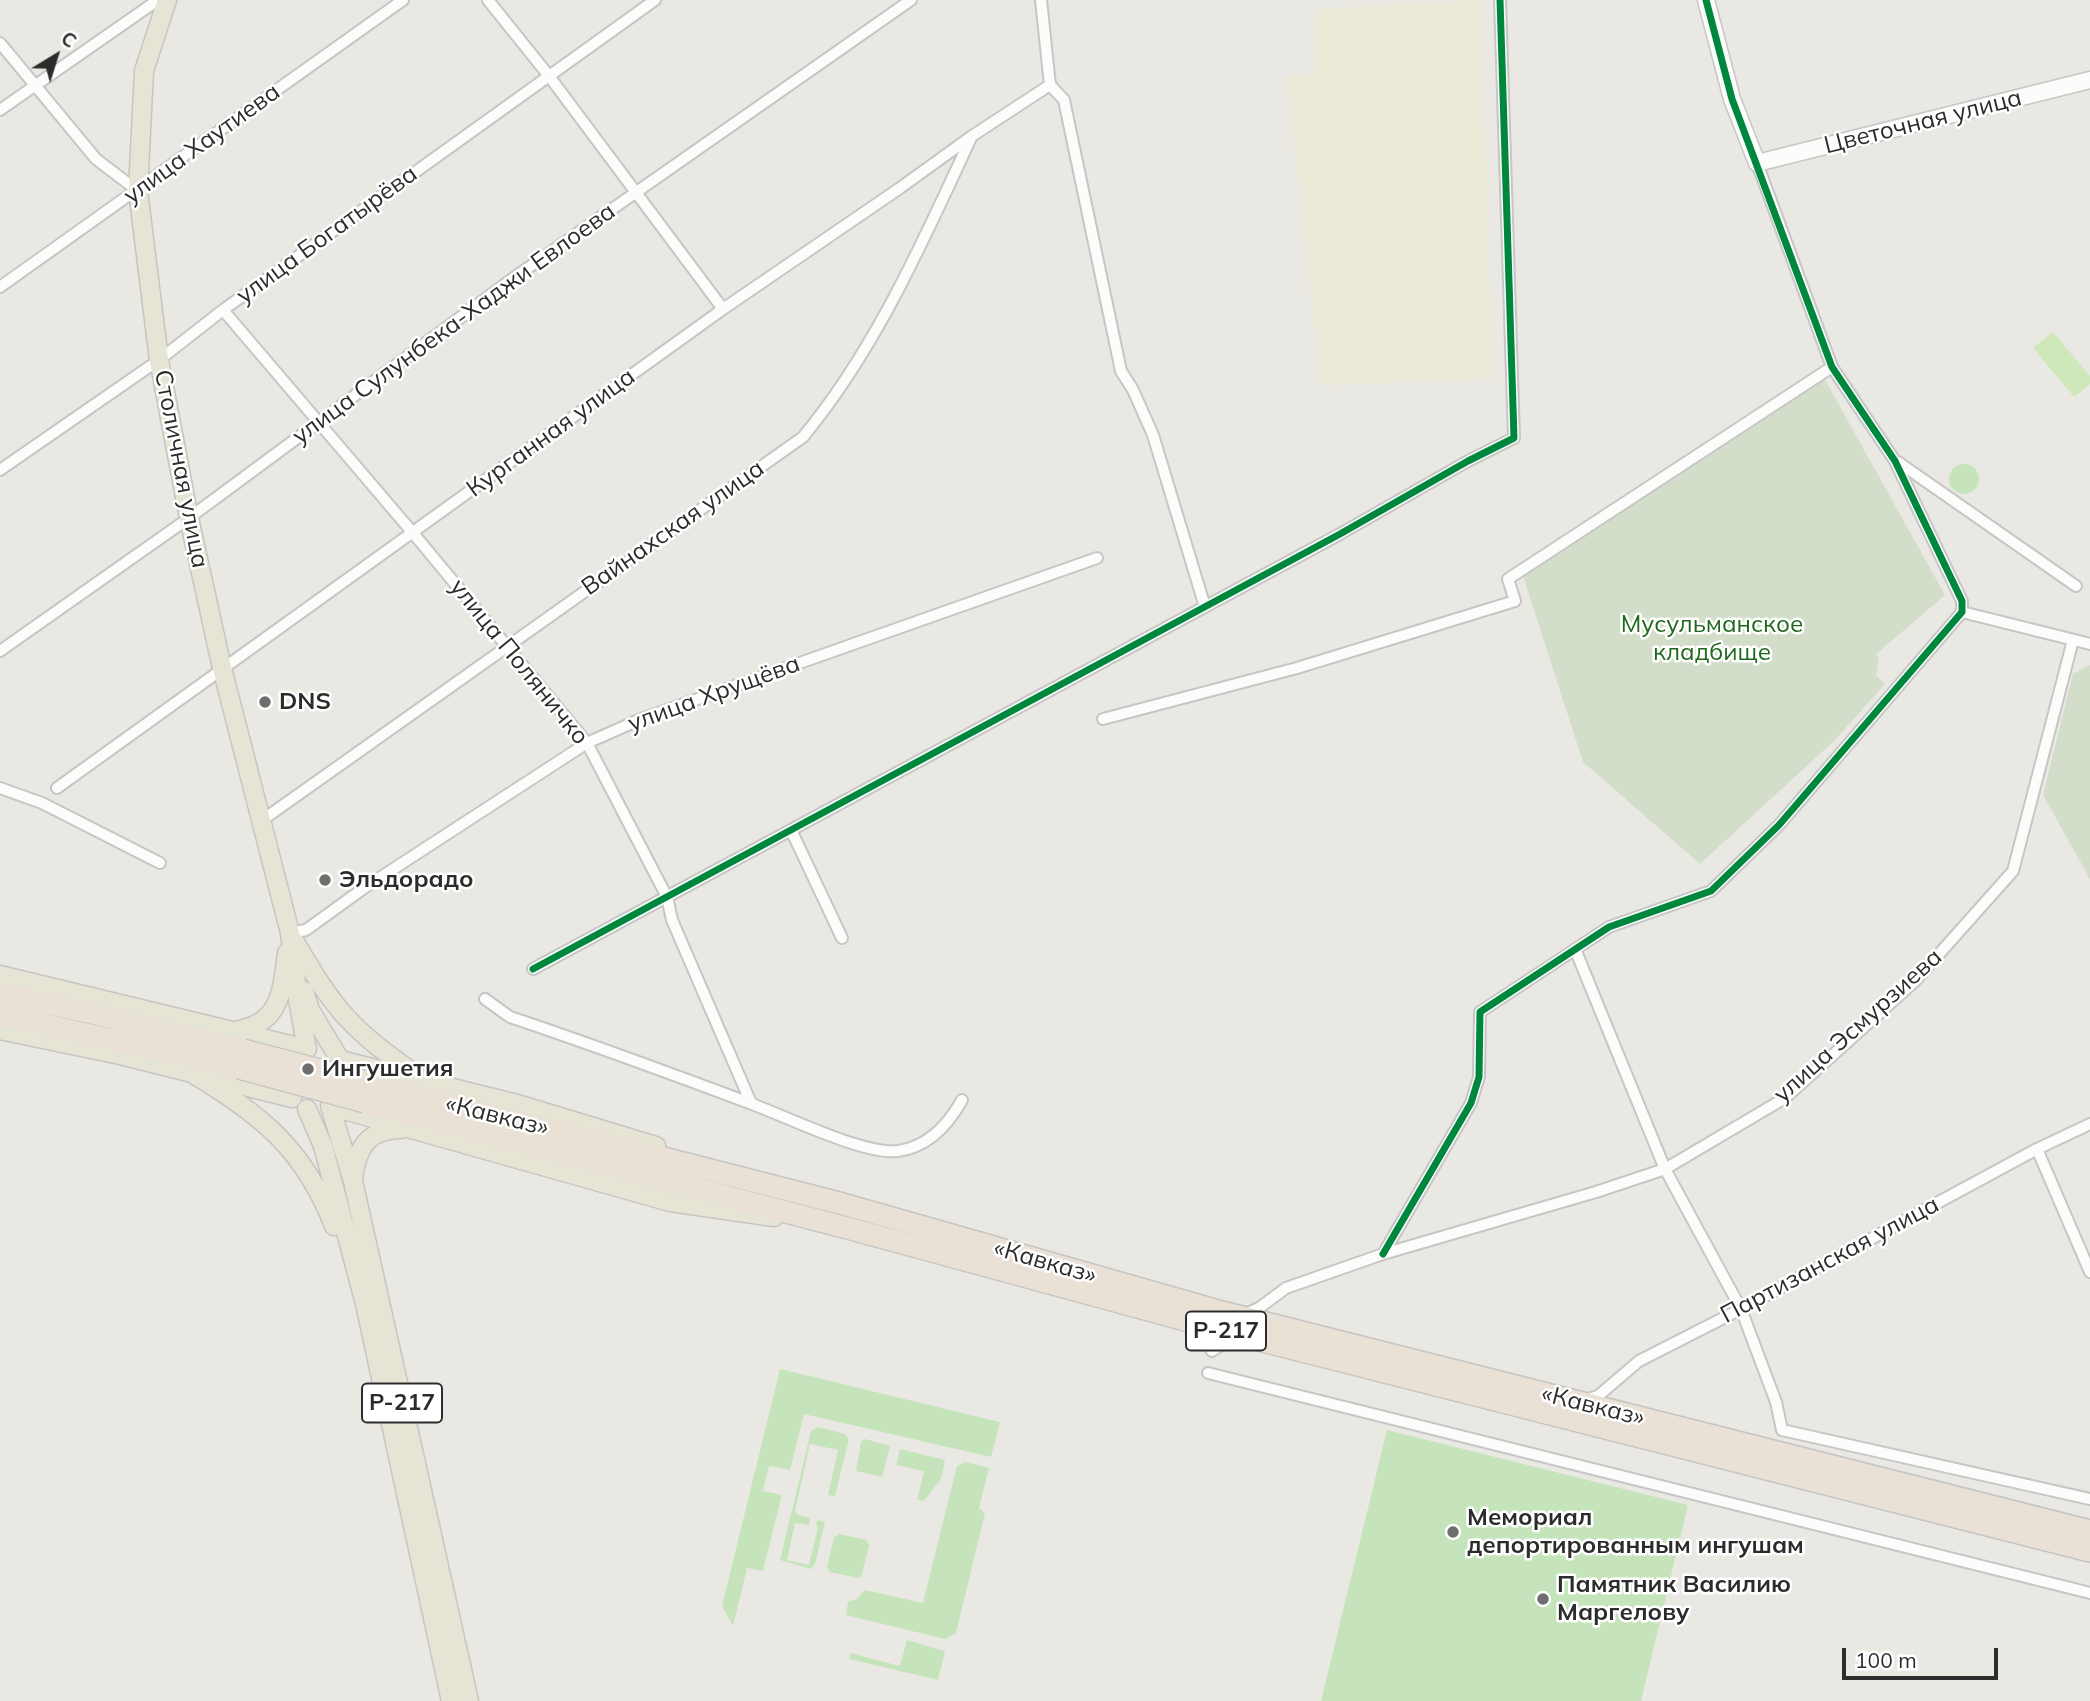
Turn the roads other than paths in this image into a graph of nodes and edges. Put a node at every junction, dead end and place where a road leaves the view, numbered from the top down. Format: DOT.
graph roads {
  1 [pos="158,0"];
  2 [pos="167,0"];
  3 [pos="403,0"];
  4 [pos="488,0"];
  5 [pos="655,0"];
  6 [pos="911,0"];
  7 [pos="1041,0"];
  8 [pos="1500,0"];
  9 [pos="1706,0"];
  10 [pos="0,43"];
  11 [pos="549,76"];
  12 [pos="2090,80"];
  13 [pos="35,85"];
  14 [pos="1050,85"];
  15 [pos="0,110"];
  16 [pos="972,136"];
  17 [pos="1757,163"];
  18 [pos="138,191"];
  19 [pos="637,192"];
  20 [pos="0,287"];
  21 [pos="723,309"];
  22 [pos="223,310"];
  23 [pos="159,360"];
  24 [pos="1832,367"];
  25 [pos="318,423"];
  26 [pos="1895,461"];
  27 [pos="0,470"];
  28 [pos="189,518"];
  29 [pos="413,533"];
  30 [pos="1097,558"];
  31 [pos="2076,586"];
  32 [pos="1205,607"];
  33 [pos="1962,612"];
  34 [pos="2073,640"];
  35 [pos="2090,644"];
  36 [pos="506,646"];
  37 [pos="0,651"];
  38 [pos="222,668"];
  39 [pos="1104,719"];
  40 [pos="587,743"];
  41 [pos="0,788"];
  42 [pos="57,788"];
  43 [pos="261,821"];
  44 [pos="791,830"];
  45 [pos="160,863"];
  46 [pos="667,897"];
  47 [pos="290,933"];
  48 [pos="842,938"];
  49 [pos="1575,949"];
  50 [pos="294,953"];
  51 [pos="533,968"];
  52 [pos="0,975"];
  53 [pos="0,994"];
  54 [pos="485,999"];
  55 [pos="0,1015"];
  56 [pos="0,1030"];
  57 [pos="230,1031"];
  58 [pos="307,1049"];
  59 [pos="241,1059"];
  60 [pos="340,1060"];
  61 [pos="190,1072"];
  62 [pos="425,1082"];
  63 [pos="367,1093"];
  64 [pos="962,1100"];
  65 [pos="751,1103"];
  66 [pos="299,1104"];
  67 [pos="330,1106"];
  68 [pos="2090,1124"];
  69 [pos="408,1128"];
  70 [pos="2037,1149"];
  71 [pos="1665,1169"];
  72 [pos="352,1181"];
  73 [pos="843,1204"];
  74 [pos="851,1229"];
  75 [pos="1383,1254"];
  76 [pos="2090,1272"];
  77 [pos="1270,1300"];
  78 [pos="365,1304"];
  79 [pos="1741,1309"];
  80 [pos="1239,1317"];
  81 [pos="1274,1326"];
  82 [pos="1208,1373"];
  83 [pos="1618,1377"];
  84 [pos="1576,1402"];
  85 [pos="1631,1416"];
  86 [pos="2090,1499"];
  87 [pos="2090,1531"];
  88 [pos="2090,1551"];
  89 [pos="2090,1593"];
  90 [pos="451,1701"];
  91 [pos="469,1701"];
  1 -- 13 [label="street"];
  2 -- 18 [label="main road, Столичная улица"];
  3 -- 18 [label="street, улица Хаутиева"];
  4 -- 11 [label="street"];
  5 -- 11 [label="street, улица Богатырёва"];
  6 -- 19 [label="street, улица Сулунбека-Хаджи Евлоева"];
  7 -- 14 [label="street"];
  8 -- 32 [label="street"];
  9 -- 17 [label="street"];
  10 -- 13 [label="street"];
  11 -- 19 [label="street"];
  11 -- 22 [label="street, улица Богатырёва"];
  12 -- 17 [label="street, Цветочная улица"];
  13 -- 15 [label="street"];
  13 -- 18 [label="street"];
  14 -- 16 [label="street, Курганная улица"];
  14 -- 32 [label="street"];
  16 -- 21 [label="street, Курганная улица"];
  16 -- 36 [label="street, Вайнахская улица"];
  17 -- 24 [label="street"];
  18 -- 20 [label="street, улица Хаутиева"];
  18 -- 23 [label="main road, Столичная улица"];
  19 -- 21 [label="street"];
  19 -- 25 [label="street, улица Сулунбека-Хаджи Евлоева"];
  21 -- 29 [label="street, Курганная улица"];
  22 -- 23 [label="street, улица Богатырёва"];
  22 -- 25 [label="street, улица Поляничко"];
  23 -- 27 [label="street, улица Богатырёва"];
  23 -- 28 [label="main road, Столичная улица"];
  24 -- 26 [label="street"];
  24 -- 39 [label="street"];
  25 -- 28 [label="street, улица Сулунбека-Хаджи Евлоева"];
  25 -- 29 [label="street, улица Поляничко"];
  26 -- 31 [label="street"];
  26 -- 33 [label="street"];
  28 -- 37 [label="street, улица Сулунбека-Хаджи Евлоева"];
  28 -- 38 [label="main road, Столичная улица"];
  29 -- 36 [label="street, улица Поляничко"];
  29 -- 38 [label="street, Курганная улица"];
  30 -- 40 [label="street, улица Хрущёва"];
  32 -- 44 [label="street"];
  33 -- 34 [label="street"];
  33 -- 49 [label="street"];
  34 -- 35 [label="street"];
  34 -- 71 [label="street, улица Эсмурзиева"];
  36 -- 40 [label="street, улица Поляничко"];
  36 -- 43 [label="street, Вайнахская улица"];
  38 -- 42 [label="street, Курганная улица"];
  38 -- 43 [label="main road, Столичная улица"];
  40 -- 46 [label="street, улица Поляничко"];
  40 -- 47 [label="street, улица Хрущёва"];
  41 -- 45 [label="street"];
  43 -- 47 [label="main road, Столичная улица"];
  44 -- 46 [label="street"];
  44 -- 48 [label="street"];
  46 -- 51 [label="street"];
  46 -- 65 [label="street, улица Поляничко"];
  47 -- 50 [label="main road"];
  47 -- 57 [label="main road"];
  47 -- 62 [label="main road, Р-217"];
  49 -- 71 [label="street"];
  49 -- 75 [label="street"];
  50 -- 58 [label="main road"];
  50 -- 60 [label="main road"];
  52 -- 57 [label="main road"];
  53 -- 59 [label="highway, «Кавказ» / Р-217"];
  54 -- 65 [label="street"];
  55 -- 59 [label="highway, «Кавказ» / Р-217"];
  56 -- 61 [label="main road, Р-217"];
  57 -- 58 [label="main road"];
  58 -- 60 [label="main road"];
  58 -- 66 [label="main road"];
  59 -- 63 [label="highway, «Кавказ» / Р-217, bridge"];
  60 -- 62 [label="main road, Р-217"];
  60 -- 67 [label="main road"];
  61 -- 66 [label="main road, Р-217"];
  61 -- 78 [label="main road, Р-217"];
  62 -- 73 [label="main road, Р-217"];
  63 -- 73 [label="highway, «Кавказ» / Р-217"];
  63 -- 74 [label="highway, «Кавказ» / Р-217"];
  64 -- 65 [label="street"];
  66 -- 67 [label="main road"];
  66 -- 78 [label="main road, Р-217"];
  67 -- 69 [label="main road, Р-217"];
  67 -- 72 [label="main road, Р-217"];
  68 -- 70 [label="street, Партизанская улица"];
  69 -- 72 [label="main road, Р-217"];
  69 -- 74 [label="main road, Р-217"];
  70 -- 76 [label="street"];
  70 -- 79 [label="street, Партизанская улица"];
  71 -- 75 [label="street, улица Эсмурзиева"];
  71 -- 79 [label="street"];
  72 -- 91 [label="main road, Р-217"];
  73 -- 80 [label="highway, «Кавказ» / Р-217"];
  74 -- 88 [label="highway, «Кавказ» / Р-217"];
  75 -- 77 [label="street, улица Эсмурзиева"];
  77 -- 80 [label="street, улица Эсмурзиева"];
  77 -- 81 [label="street"];
  78 -- 90 [label="main road, Р-217"];
  79 -- 83 [label="street, Партизанская улица"];
  79 -- 86 [label="street"];
  80 -- 81 [label="highway, «Кавказ» / Р-217"];
  81 -- 84 [label="highway, «Кавказ» / Р-217"];
  82 -- 89 [label="street"];
  83 -- 84 [label="street, Партизанская улица"];
  83 -- 85 [label="street"];
  84 -- 85 [label="highway, «Кавказ» / Р-217"];
  85 -- 87 [label="highway, «Кавказ» / Р-217"];
}
